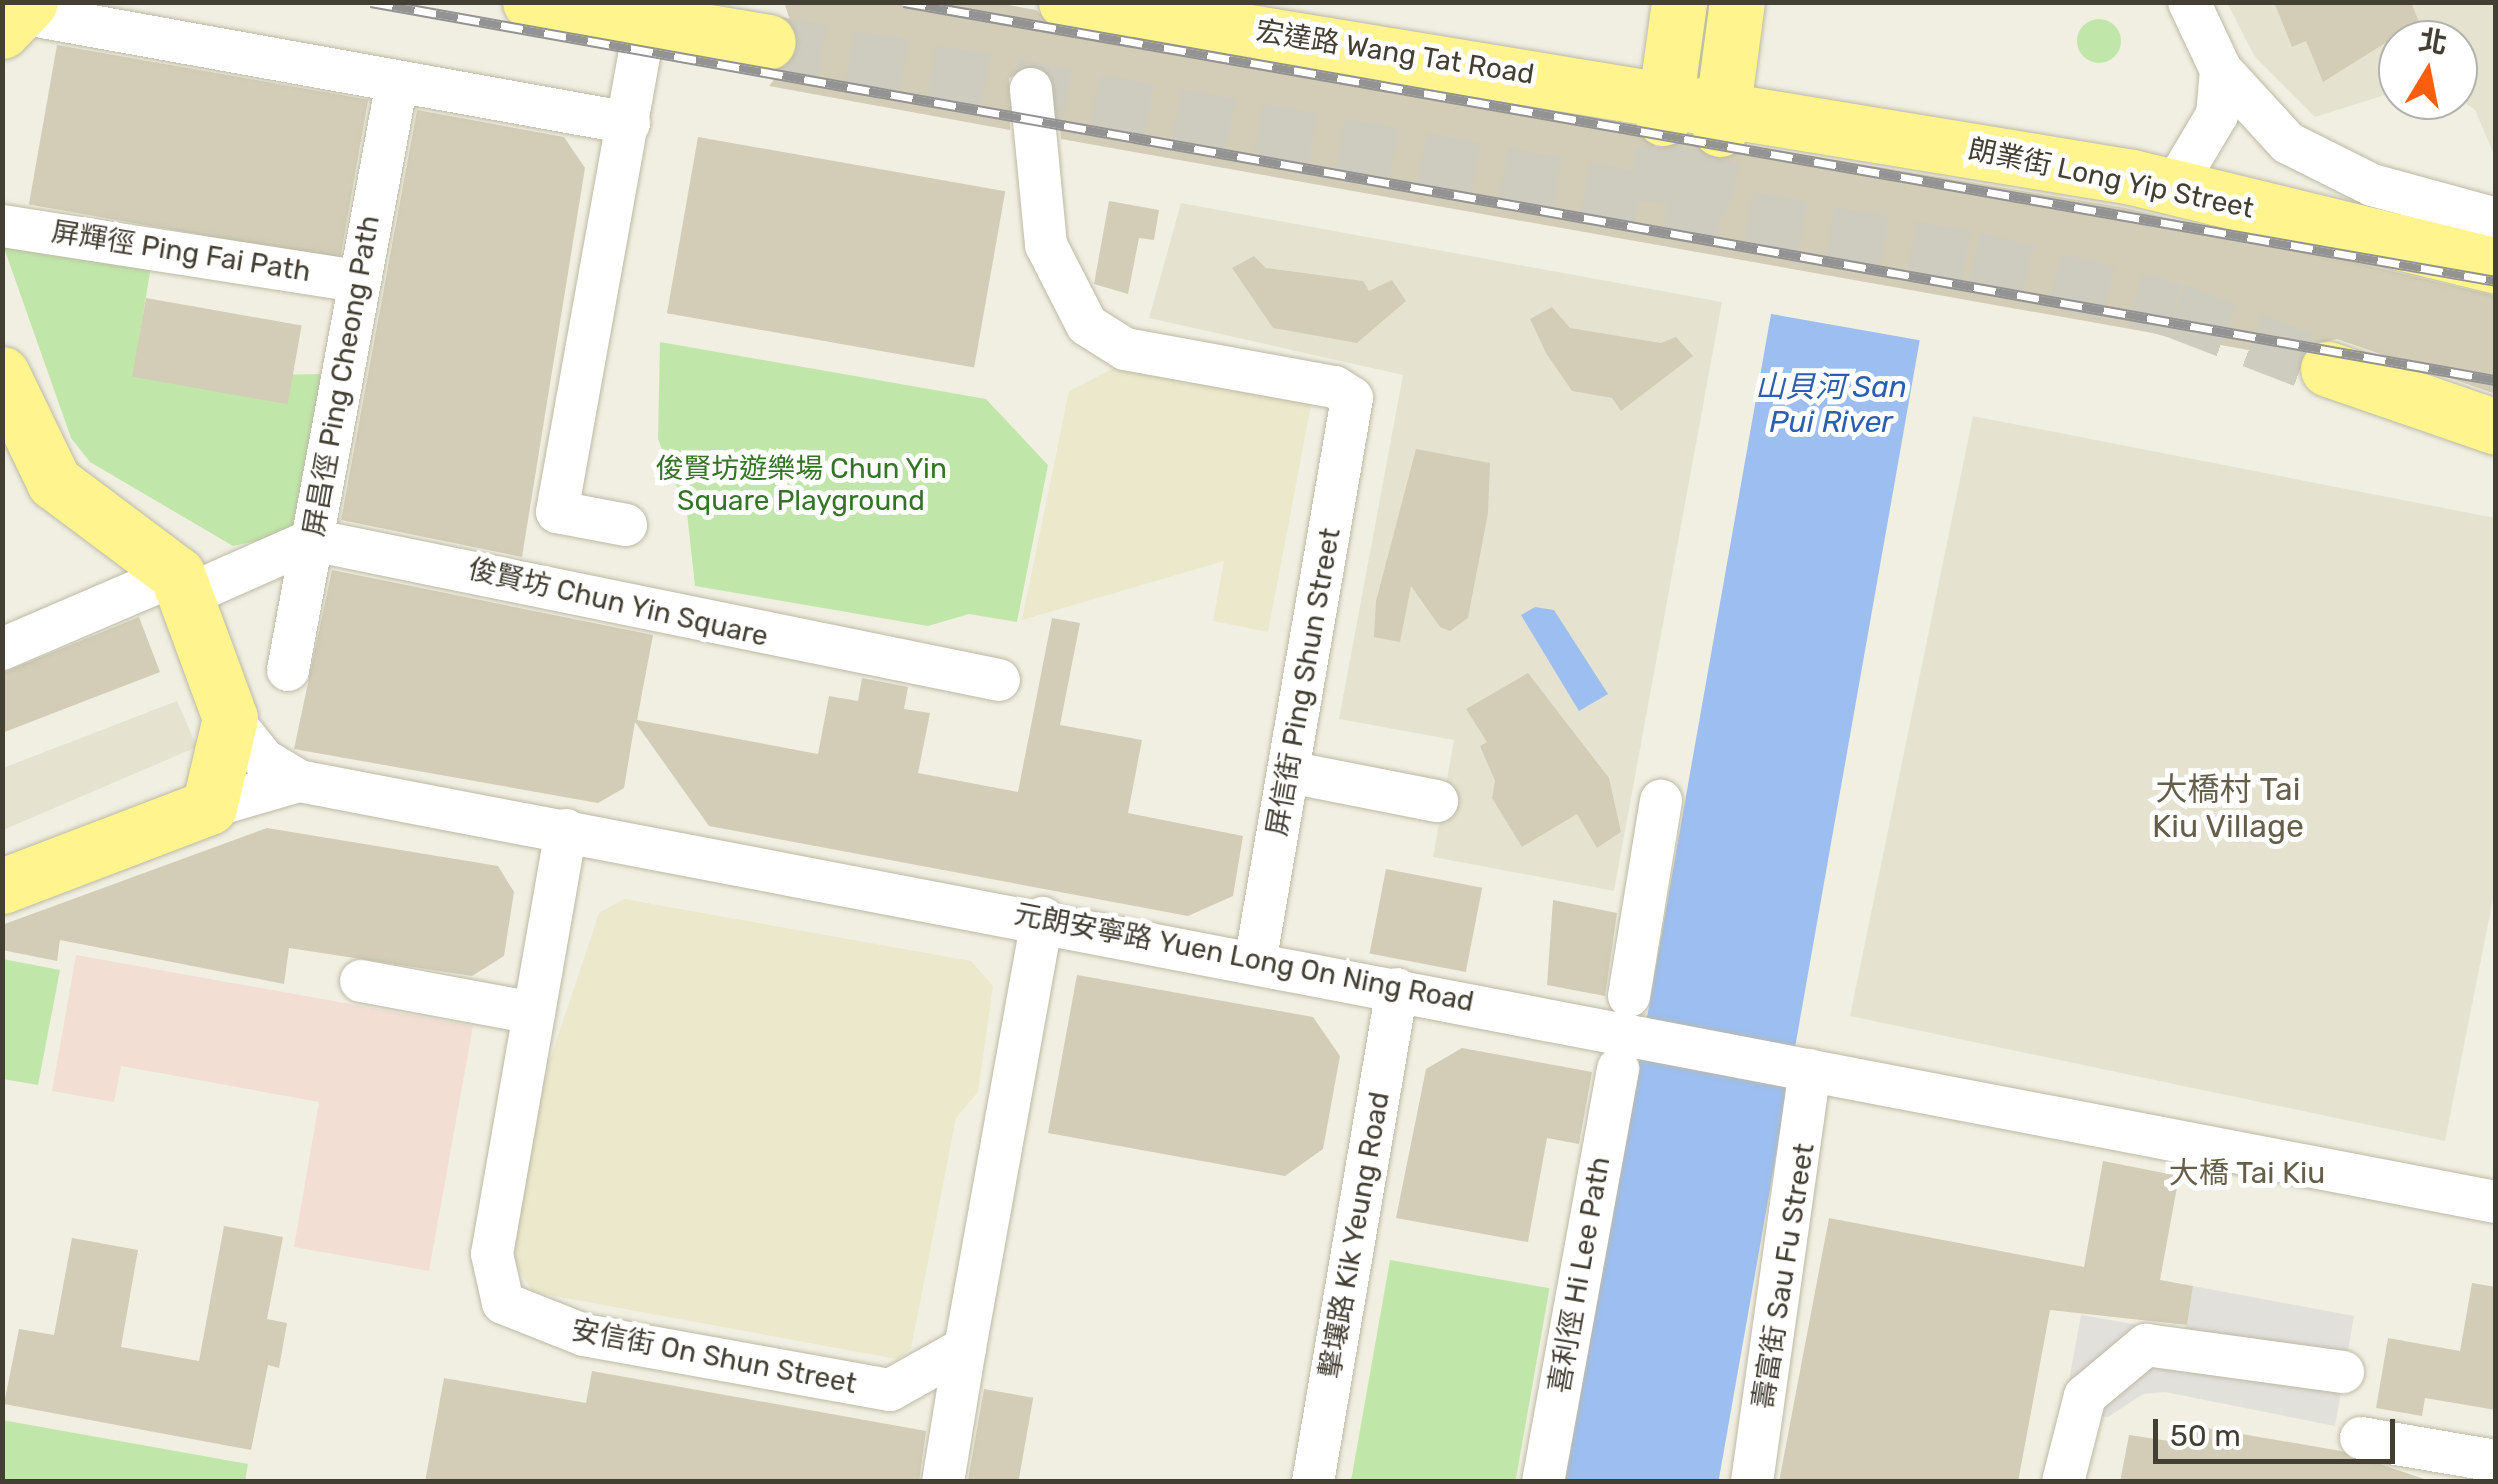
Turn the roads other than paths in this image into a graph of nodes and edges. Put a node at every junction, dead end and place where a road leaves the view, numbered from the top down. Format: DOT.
graph roads {
  1 [pos="530,2"];
  2 [pos="1066,2"];
  3 [pos="1679,2"];
  4 [pos="1736,2"];
  5 [pos="2189,2"];
  6 [pos="17,16"];
  7 [pos="645,22"];
  8 [pos="768,42"];
  9 [pos="2220,70"];
  10 [pos="397,82"];
  11 [pos="1031,89"];
  12 [pos="1664,106"];
  13 [pos="1722,117"];
  14 [pos="629,123"];
  15 [pos="2174,187"];
  16 [pos="2496,219"];
  17 [pos="2,226"];
  18 [pos="2496,266"];
  19 [pos="359,280"];
  20 [pos="2328,369"];
  21 [pos="2,374"];
  22 [pos="2496,426"];
  23 [pos="626,525"];
  24 [pos="312,540"];
  25 [pos="182,584"];
  26 [pos="2,649"];
  27 [pos="288,670"];
  28 [pos="999,680"];
  29 [pos="230,718"];
  30 [pos="1289,772"];
  31 [pos="300,782"];
  32 [pos="1436,801"];
  33 [pos="1661,801"];
  34 [pos="208,808"];
  35 [pos="566,830"];
  36 [pos="2,886"];
  37 [pos="1042,918"];
  38 [pos="1256,958"];
  39 [pos="361,981"];
  40 [pos="1397,989"];
  41 [pos="534,1013"];
  42 [pos="1624,1032"];
  43 [pos="1806,1069"];
  44 [pos="2496,1202"];
  45 [pos="965,1348"];
  46 [pos="2343,1372"];
  47 [pos="2361,1438"];
  48 [pos="2496,1460"];
  49 [pos="943,1482"];
  50 [pos="1313,1482"];
  51 [pos="1543,1482"];
  52 [pos="1752,1482"];
  53 [pos="2063,1482"];
  1 -- 7 [label="main road"];
  2 -- 12 [label="main road, 宏達路 Wang Tat Road"];
  3 -- 12 [label="main road"];
  4 -- 13 [label="main road"];
  5 -- 9 [label="street"];
  6 -- 10 [label="street"];
  7 -- 8 [label="main road"];
  7 -- 14 [label="street"];
  9 -- 15 [label="street"];
  9 -- 16 [label="street"];
  10 -- 14 [label="street"];
  10 -- 19 [label="street, 屏昌徑 Ping Cheong Path"];
  11 -- 30 [label="street, 屏信街 Ping Shun Street"];
  12 -- 13 [label="main road, 宏達路 Wang Tat Road"];
  13 -- 15 [label="main road, 朗業街 Long Yip Street"];
  14 -- 23 [label="street"];
  15 -- 18 [label="main road, 朗業街 Long Yip Street"];
  17 -- 19 [label="street, 屏輝徑 Ping Fai Path"];
  19 -- 24 [label="street, 屏昌徑 Ping Cheong Path"];
  20 -- 22 [label="main road"];
  21 -- 25 [label="main road"];
  24 -- 25 [label="street"];
  24 -- 27 [label="street, 屏昌徑 Ping Cheong Path"];
  24 -- 28 [label="street, 俊賢坊 Chun Yin Square"];
  25 -- 26 [label="street"];
  25 -- 29 [label="main road"];
  29 -- 31 [label="street"];
  29 -- 34 [label="main road"];
  30 -- 32 [label="street"];
  30 -- 38 [label="street, 屏信街 Ping Shun Street"];
  31 -- 34 [label="street, 元朗安寧路 Yuen Long On Ning Road"];
  31 -- 35 [label="street, 元朗安寧路 Yuen Long On Ning Road"];
  33 -- 42 [label="street, 喜利徑 Hi Lee Path"];
  34 -- 36 [label="main road, 元朗安寧路 Yuen Long On Ning Road"];
  35 -- 37 [label="street, 元朗安寧路 Yuen Long On Ning Road"];
  35 -- 41 [label="street, 安信街 On Shun Street"];
  37 -- 38 [label="street, 元朗安寧路 Yuen Long On Ning Road"];
  37 -- 45 [label="street"];
  38 -- 40 [label="street, 元朗安寧路 Yuen Long On Ning Road"];
  39 -- 41 [label="street"];
  40 -- 42 [label="street, 元朗安寧路 Yuen Long On Ning Road"];
  40 -- 50 [label="street, 擊壤路 Kik Yeung Road"];
  41 -- 45 [label="street, 安信街 On Shun Street"];
  42 -- 43 [label="street, 元朗安寧路 Yuen Long On Ning Road"];
  42 -- 51 [label="street, 喜利徑 Hi Lee Path"];
  43 -- 44 [label="street, 元朗安寧路 Yuen Long On Ning Road"];
  43 -- 52 [label="street, 壽富街 Sau Fu Street"];
  45 -- 49 [label="street"];
  46 -- 53 [label="street"];
  47 -- 48 [label="street"];
}
